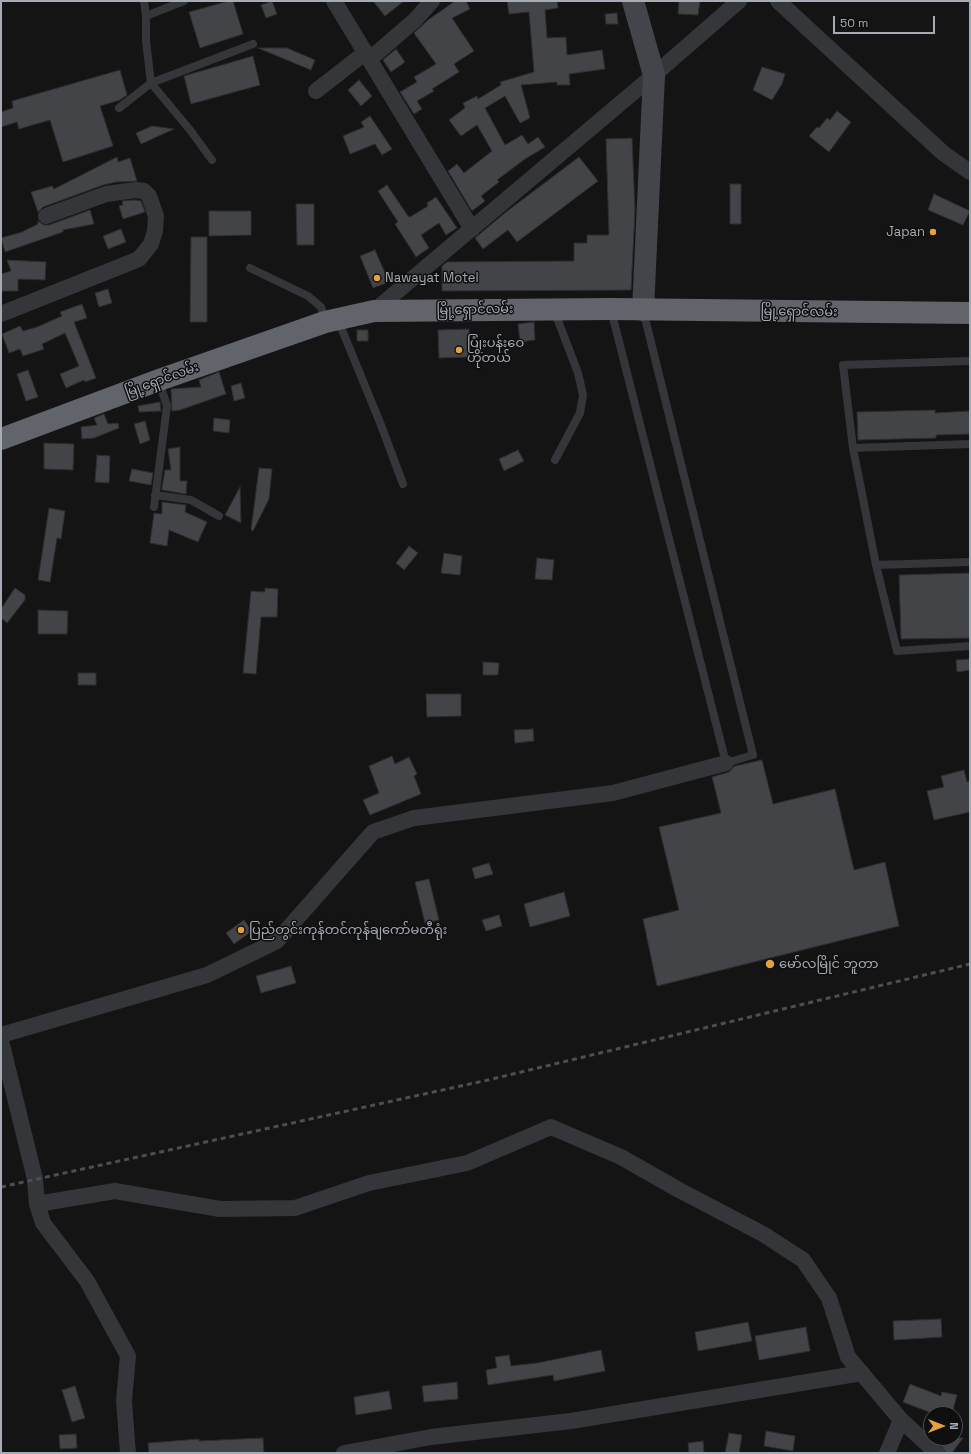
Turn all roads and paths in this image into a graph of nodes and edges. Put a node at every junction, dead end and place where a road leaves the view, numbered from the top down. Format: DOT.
graph roads {
  1 [pos="144,1"];
  2 [pos="184,1"];
  3 [pos="334,1"];
  4 [pos="432,1"];
  5 [pos="633,1"];
  6 [pos="739,1"];
  7 [pos="778,1"];
  8 [pos="146,16"];
  9 [pos="253,44"];
  10 [pos="368,56"];
  11 [pos="654,76"];
  12 [pos="151,83"];
  13 [pos="316,91"];
  14 [pos="119,108"];
  15 [pos="212,160"];
  16 [pos="970,172"];
  17 [pos="46,216"];
  18 [pos="472,229"];
  19 [pos="250,268"];
  20 [pos="611,309"];
  21 [pos="554,310"];
  22 [pos="643,310"];
  23 [pos="374,311"];
  24 [pos="970,313"];
  25 [pos="1,314"];
  26 [pos="332,320"];
  27 [pos="970,361"];
  28 [pos="159,380"];
  29 [pos="1,439"];
  30 [pos="970,444"];
  31 [pos="853,448"];
  32 [pos="555,460"];
  33 [pos="403,484"];
  34 [pos="155,495"];
  35 [pos="154,507"];
  36 [pos="219,516"];
  37 [pos="970,562"];
  38 [pos="876,564"];
  39 [pos="970,646"];
  40 [pos="726,763"];
  41 [pos="1,1035"];
  42 [pos="1,1041"];
  43 [pos="37,1204"];
  44 [pos="862,1373"];
  45 [pos="901,1420"];
  46 [pos="128,1453"];
  47 [pos="344,1453"];
  48 [pos="887,1453"];
  49 [pos="937,1453"];
  1 -- 8 [label="lane"];
  2 -- 8 [label="lane"];
  3 -- 10 [label="street"];
  4 -- 10 [label="street"];
  5 -- 11 [label="main road"];
  6 -- 11 [label="street"];
  7 -- 16 [label="street"];
  8 -- 12 [label="lane"];
  9 -- 12 [label="lane"];
  10 -- 13 [label="street"];
  10 -- 18 [label="street"];
  11 -- 18 [label="street"];
  11 -- 22 [label="main road"];
  12 -- 14 [label="lane"];
  12 -- 15 [label="lane"];
  17 -- 25 [label="street"];
  18 -- 23 [label="street"];
  19 -- 26 [label="lane"];
  20 -- 21 [label="highway, မြို့ရှောင်လမ်း"];
  20 -- 22 [label="highway, မြို့ရှောင်လမ်း"];
  20 -- 40 [label="lane"];
  21 -- 23 [label="highway, မြို့ရှောင်လမ်း"];
  21 -- 32 [label="lane"];
  22 -- 24 [label="highway, မြို့ရှောင်လမ်း"];
  22 -- 40 [label="lane"];
  23 -- 26 [label="highway, မြို့ရှောင်လမ်း"];
  26 -- 28 [label="highway, မြို့ရှောင်လမ်း"];
  26 -- 33 [label="lane"];
  27 -- 31 [label="lane"];
  28 -- 29 [label="highway, မြို့ရှောင်လမ်း"];
  28 -- 34 [label="lane"];
  30 -- 31 [label="lane"];
  31 -- 38 [label="lane"];
  34 -- 35 [label="lane"];
  34 -- 36 [label="lane"];
  37 -- 38 [label="lane"];
  38 -- 39 [label="lane"];
  40 -- 41 [label="street"];
  42 -- 43 [label="street"];
  43 -- 44 [label="street"];
  43 -- 46 [label="street"];
  44 -- 45 [label="street"];
  44 -- 47 [label="street"];
  45 -- 48 [label="street"];
  45 -- 49 [label="street"];
}
